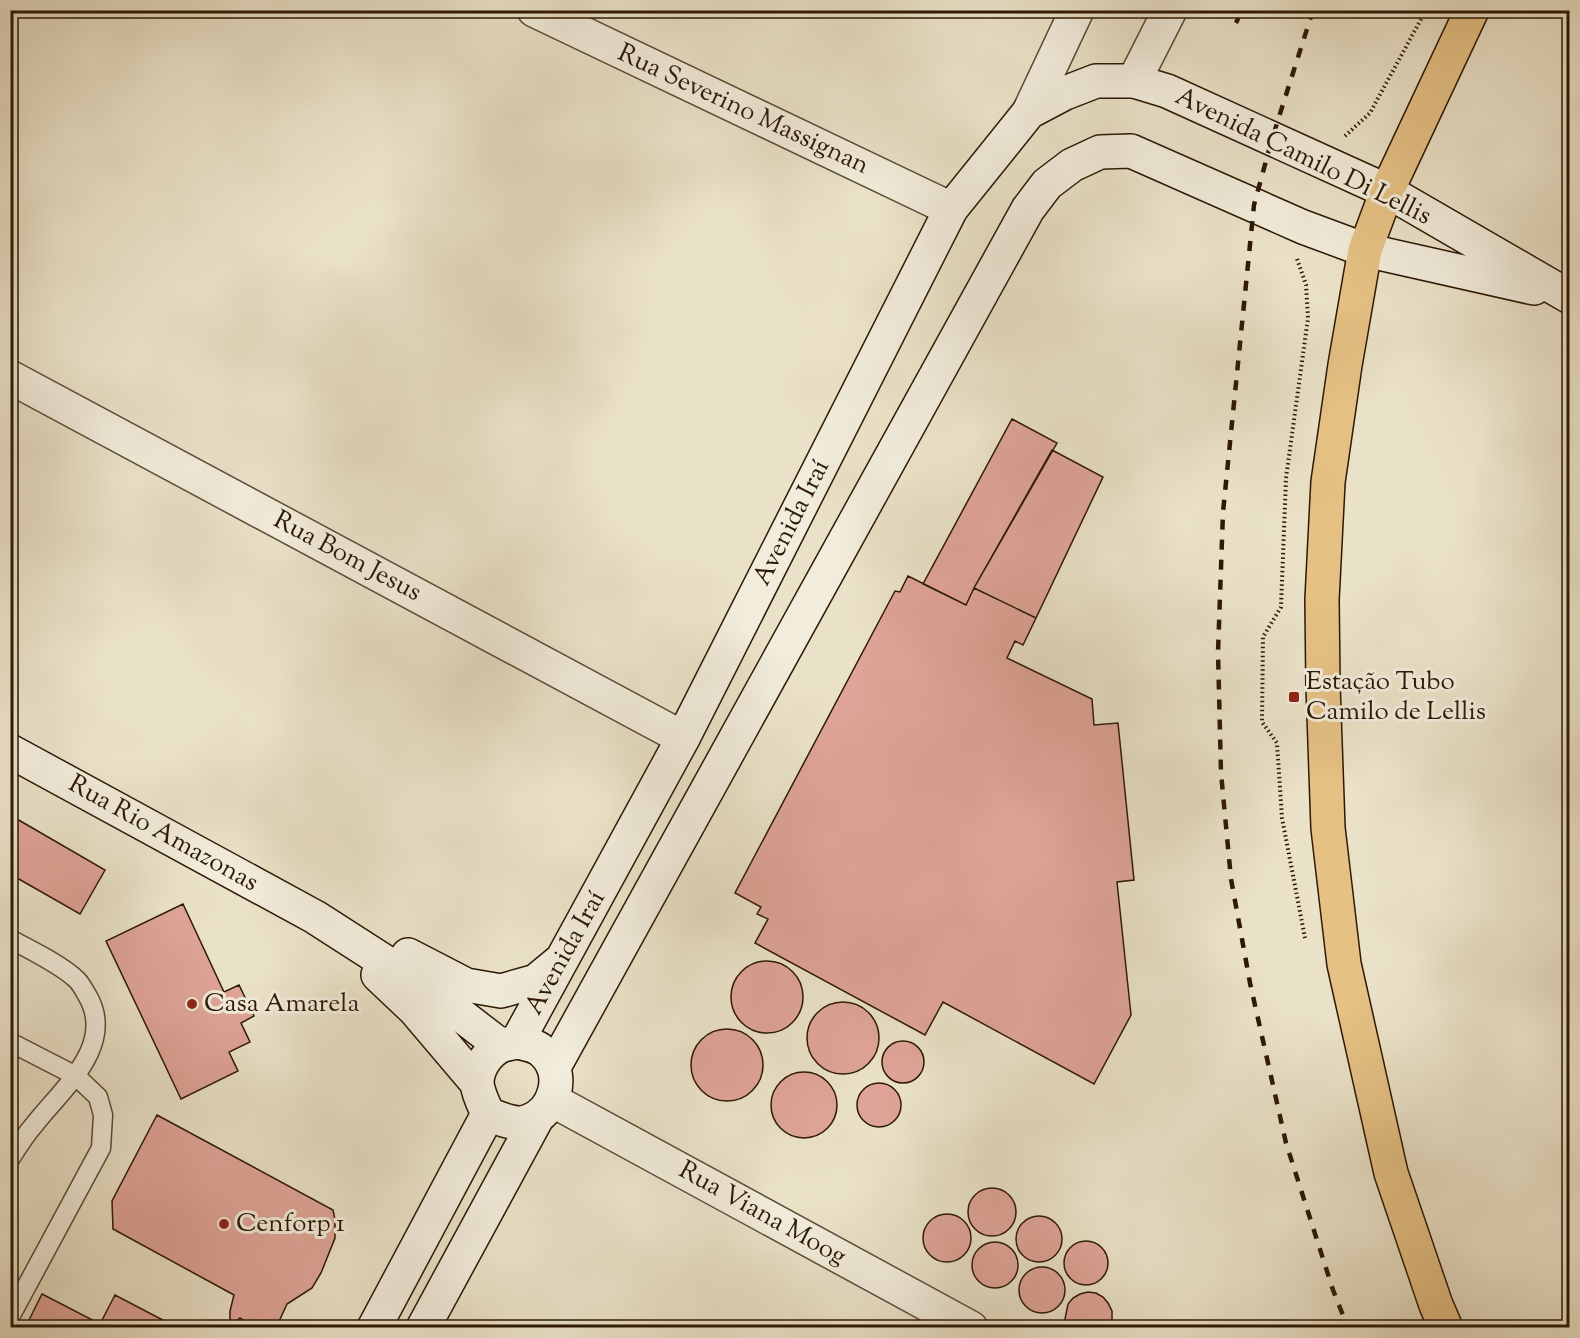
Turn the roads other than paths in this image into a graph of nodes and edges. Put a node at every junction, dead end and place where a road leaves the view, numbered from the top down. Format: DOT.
graph roads {
  1 [pos="534,10"];
  2 [pos="1077,10"];
  3 [pos="1170,10"];
  4 [pos="1472,10"];
  5 [pos="1134,81"];
  6 [pos="1029,112"];
  7 [pos="1131,151"];
  8 [pos="1387,191"];
  9 [pos="951,209"];
  10 [pos="1365,250"];
  11 [pos="1567,296"];
  12 [pos="10,377"];
  13 [pos="683,738"];
  14 [pos="10,751"];
  15 [pos="315,917"];
  16 [pos="10,939"];
  17 [pos="562,960"];
  18 [pos="10,1042"];
  19 [pos="509,1044"];
  20 [pos="554,1067"];
  21 [pos="76,1076"];
  22 [pos="477,1083"];
  23 [pos="545,1109"];
  24 [pos="488,1114"];
  25 [pos="10,1159"];
  26 [pos="10,1317"];
  27 [pos="374,1328"];
  28 [pos="423,1328"];
  29 [pos="971,1328"];
  30 [pos="1446,1328"];
  1 -- 9 [label="main road, Rua Severino Massignan"];
  2 -- 6 [label="main road, Avenida Iraí"];
  3 -- 5 [label="main road"];
  4 -- 8 [label="main road"];
  5 -- 6 [label="main road, Avenida Camilo Di Lellis"];
  5 -- 8 [label="main road, Avenida Camilo Di Lellis"];
  6 -- 9 [label="main road, Avenida Iraí"];
  7 -- 10 [label="main road, Avenida Camilo Di Lellis"];
  7 -- 20 [label="main road, Avenida Iraí"];
  8 -- 10 [label="main road"];
  8 -- 11 [label="main road, Avenida Camilo Di Lellis"];
  9 -- 13 [label="main road, Avenida Iraí"];
  10 -- 11 [label="main road, Avenida Camilo Di Lellis"];
  10 -- 30 [label="main road"];
  12 -- 13 [label="main road, Rua Bom Jesus"];
  13 -- 17 [label="main road, Avenida Iraí"];
  14 -- 15 [label="main road, Rua Rio Amazonas"];
  15 -- 17 [label="main road"];
  15 -- 19 [label="main road, Rua Rio Amazonas"];
  15 -- 22 [label="main road, Rua Rio Amazonas"];
  16 -- 21 [label="lane"];
  17 -- 19 [label="main road, Avenida Iraí"];
  18 -- 21 [label="lane"];
  19 -- 20 [label="main road"];
  19 -- 22 [label="main road"];
  20 -- 23 [label="main road"];
  21 -- 25 [label="lane"];
  21 -- 26 [label="lane"];
  22 -- 24 [label="main road"];
  23 -- 24 [label="main road"];
  23 -- 28 [label="main road"];
  23 -- 29 [label="main road, Rua Viana Moog"];
  24 -- 27 [label="main road"];
}
